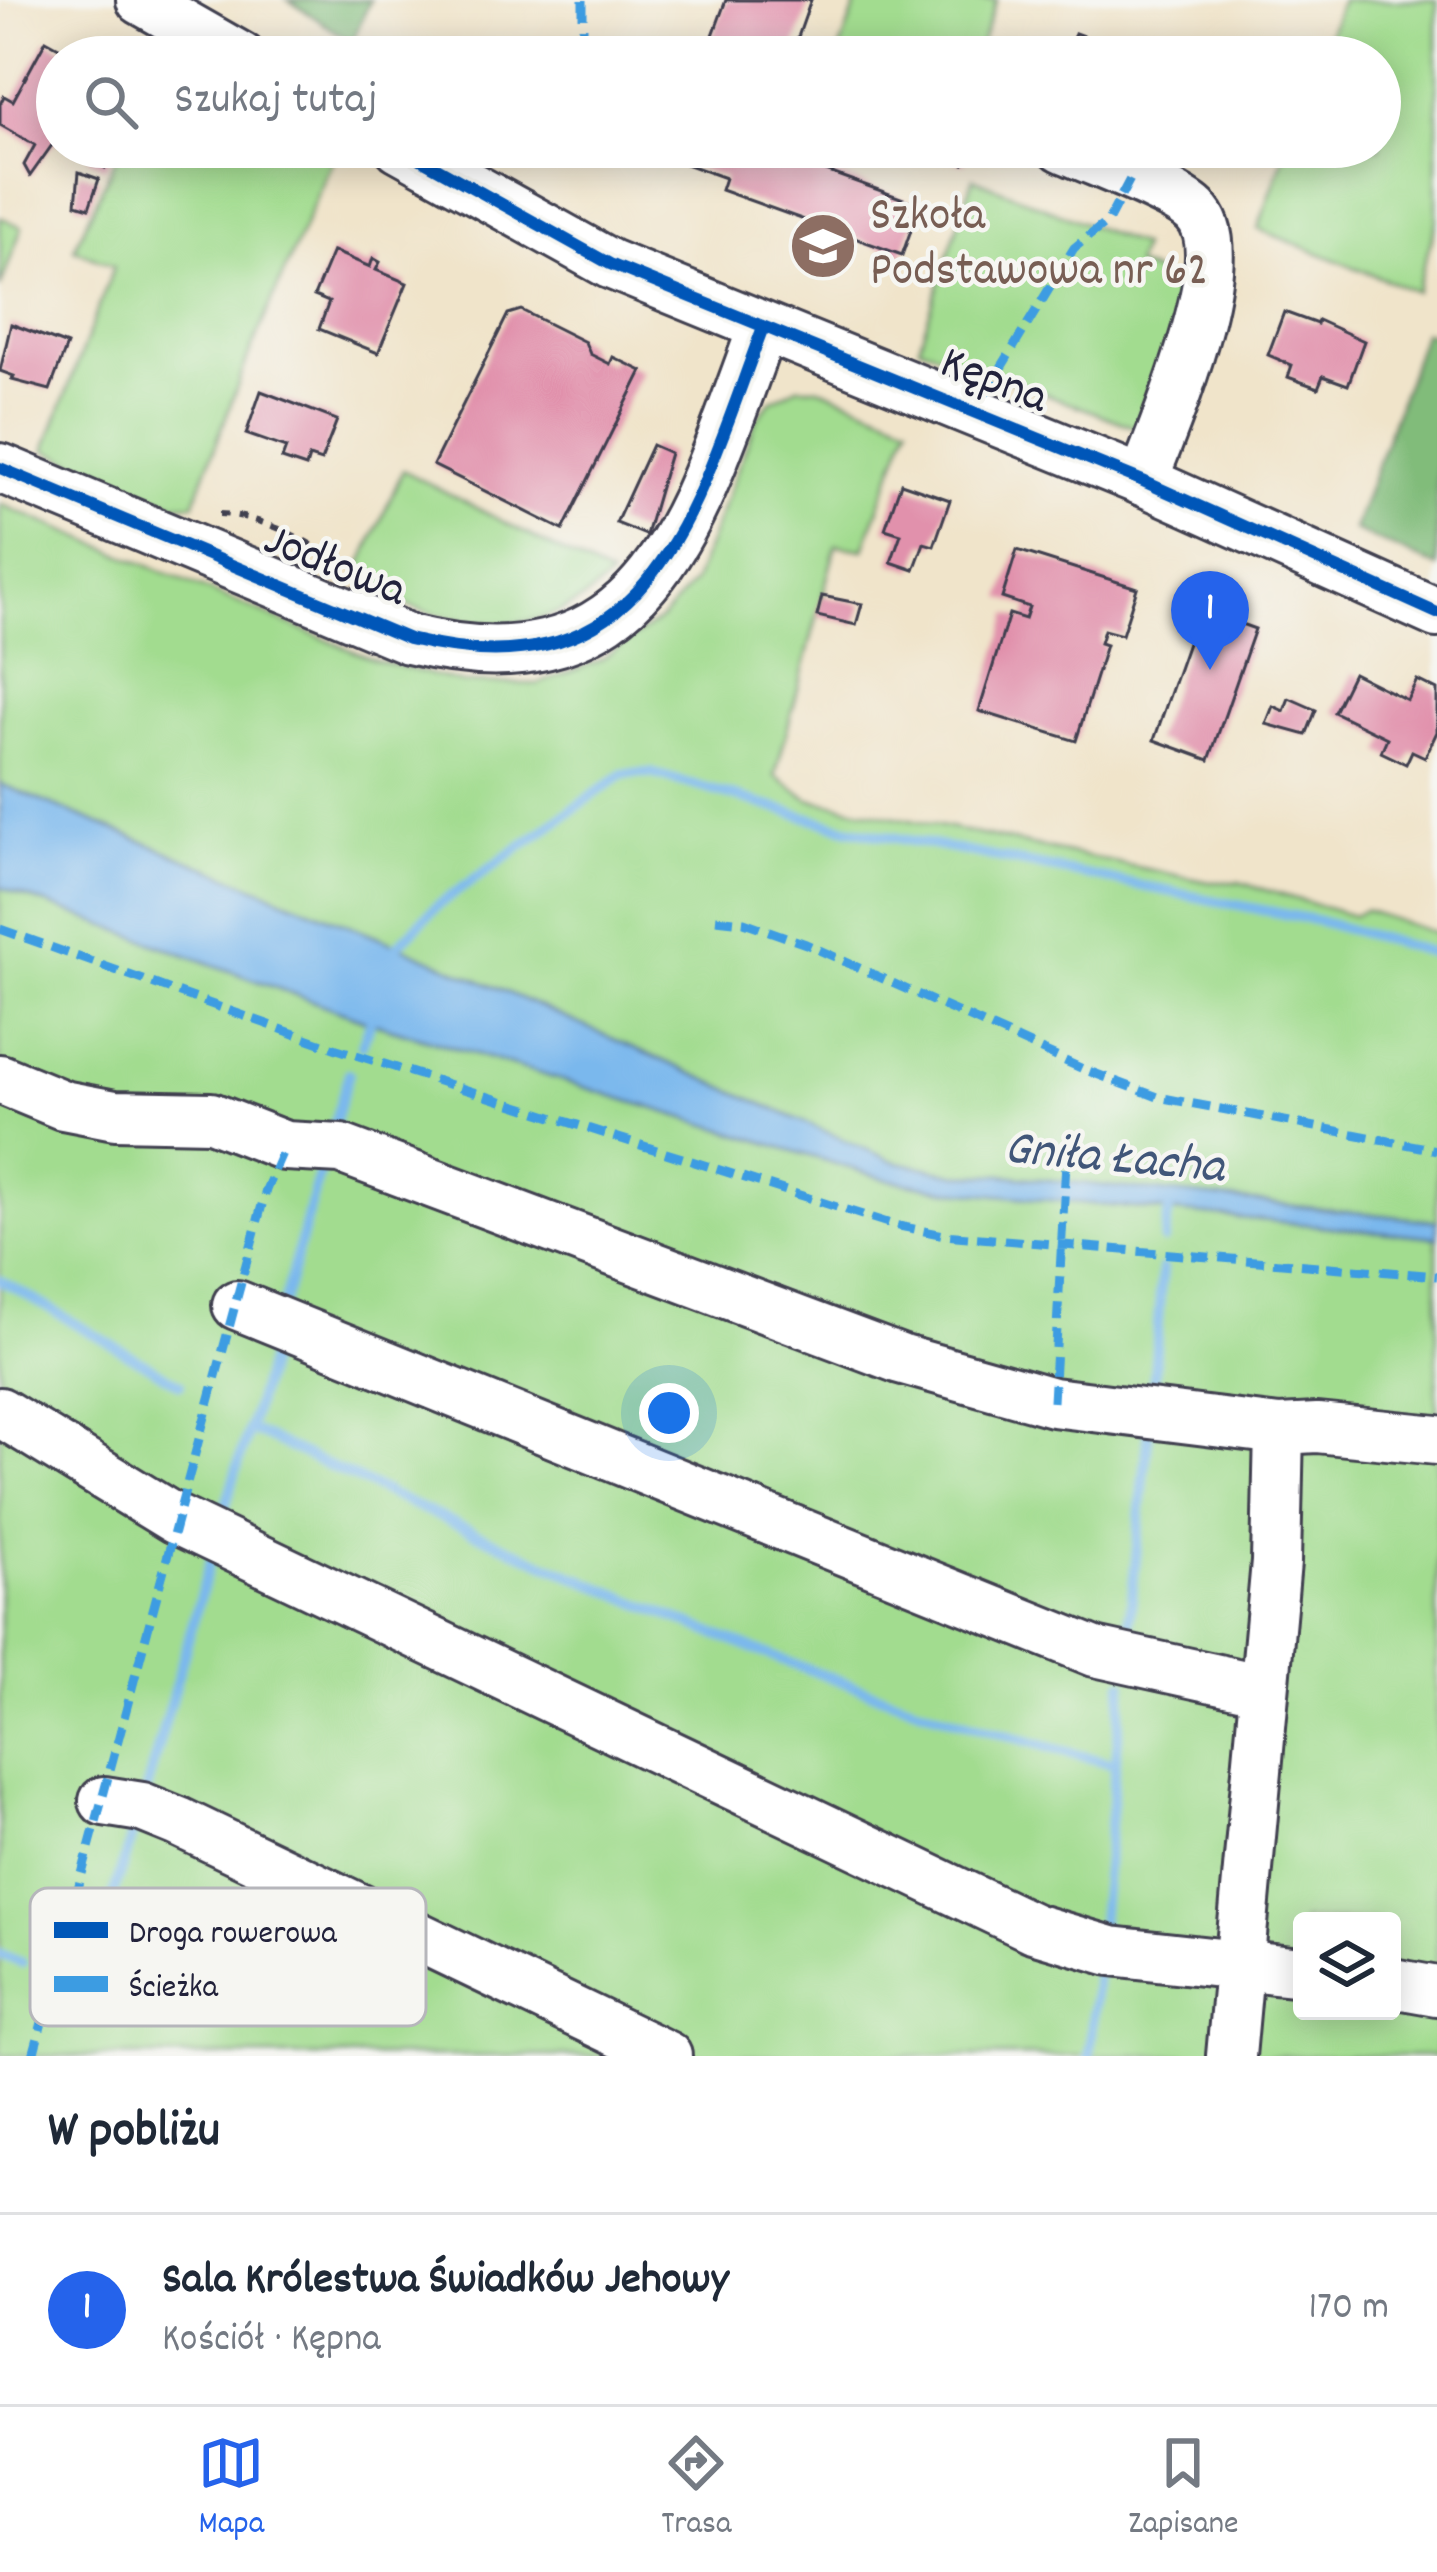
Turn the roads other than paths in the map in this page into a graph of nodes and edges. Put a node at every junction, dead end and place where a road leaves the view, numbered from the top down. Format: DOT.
graph roads {
  1 [pos="161,12"];
  2 [pos="204,36"];
  3 [pos="437,168"];
  4 [pos="1107,168"];
  5 [pos="762,330"];
  6 [pos="0,468"];
  7 [pos="1143,481"];
  8 [pos="1437,613"];
  9 [pos="0,1078"];
  10 [pos="237,1306"];
  11 [pos="0,1412"];
  12 [pos="1279,1430"];
  13 [pos="1437,1440"];
  14 [pos="1264,1689"];
  15 [pos="104,1801"];
  16 [pos="317,1888"];
  17 [pos="426,1940"];
  18 [pos="1240,1964"];
  19 [pos="1293,1971"];
  20 [pos="1401,1985"];
  21 [pos="1437,1991"];
  22 [pos="667,2056"];
  23 [pos="1232,2056"];
  1 -- 2 [label="street"];
  3 -- 5 [label="street, Kępna"];
  4 -- 7 [label="street"];
  5 -- 6 [label="street, Jodłowa"];
  5 -- 7 [label="street, Kępna"];
  7 -- 8 [label="street, Kępna"];
  9 -- 12 [label="street"];
  10 -- 14 [label="street"];
  11 -- 18 [label="street"];
  12 -- 13 [label="street"];
  12 -- 14 [label="street"];
  14 -- 18 [label="street"];
  15 -- 16 [label="street"];
  17 -- 22 [label="street"];
  18 -- 19 [label="street"];
  18 -- 23 [label="street"];
  20 -- 21 [label="street"];
}
